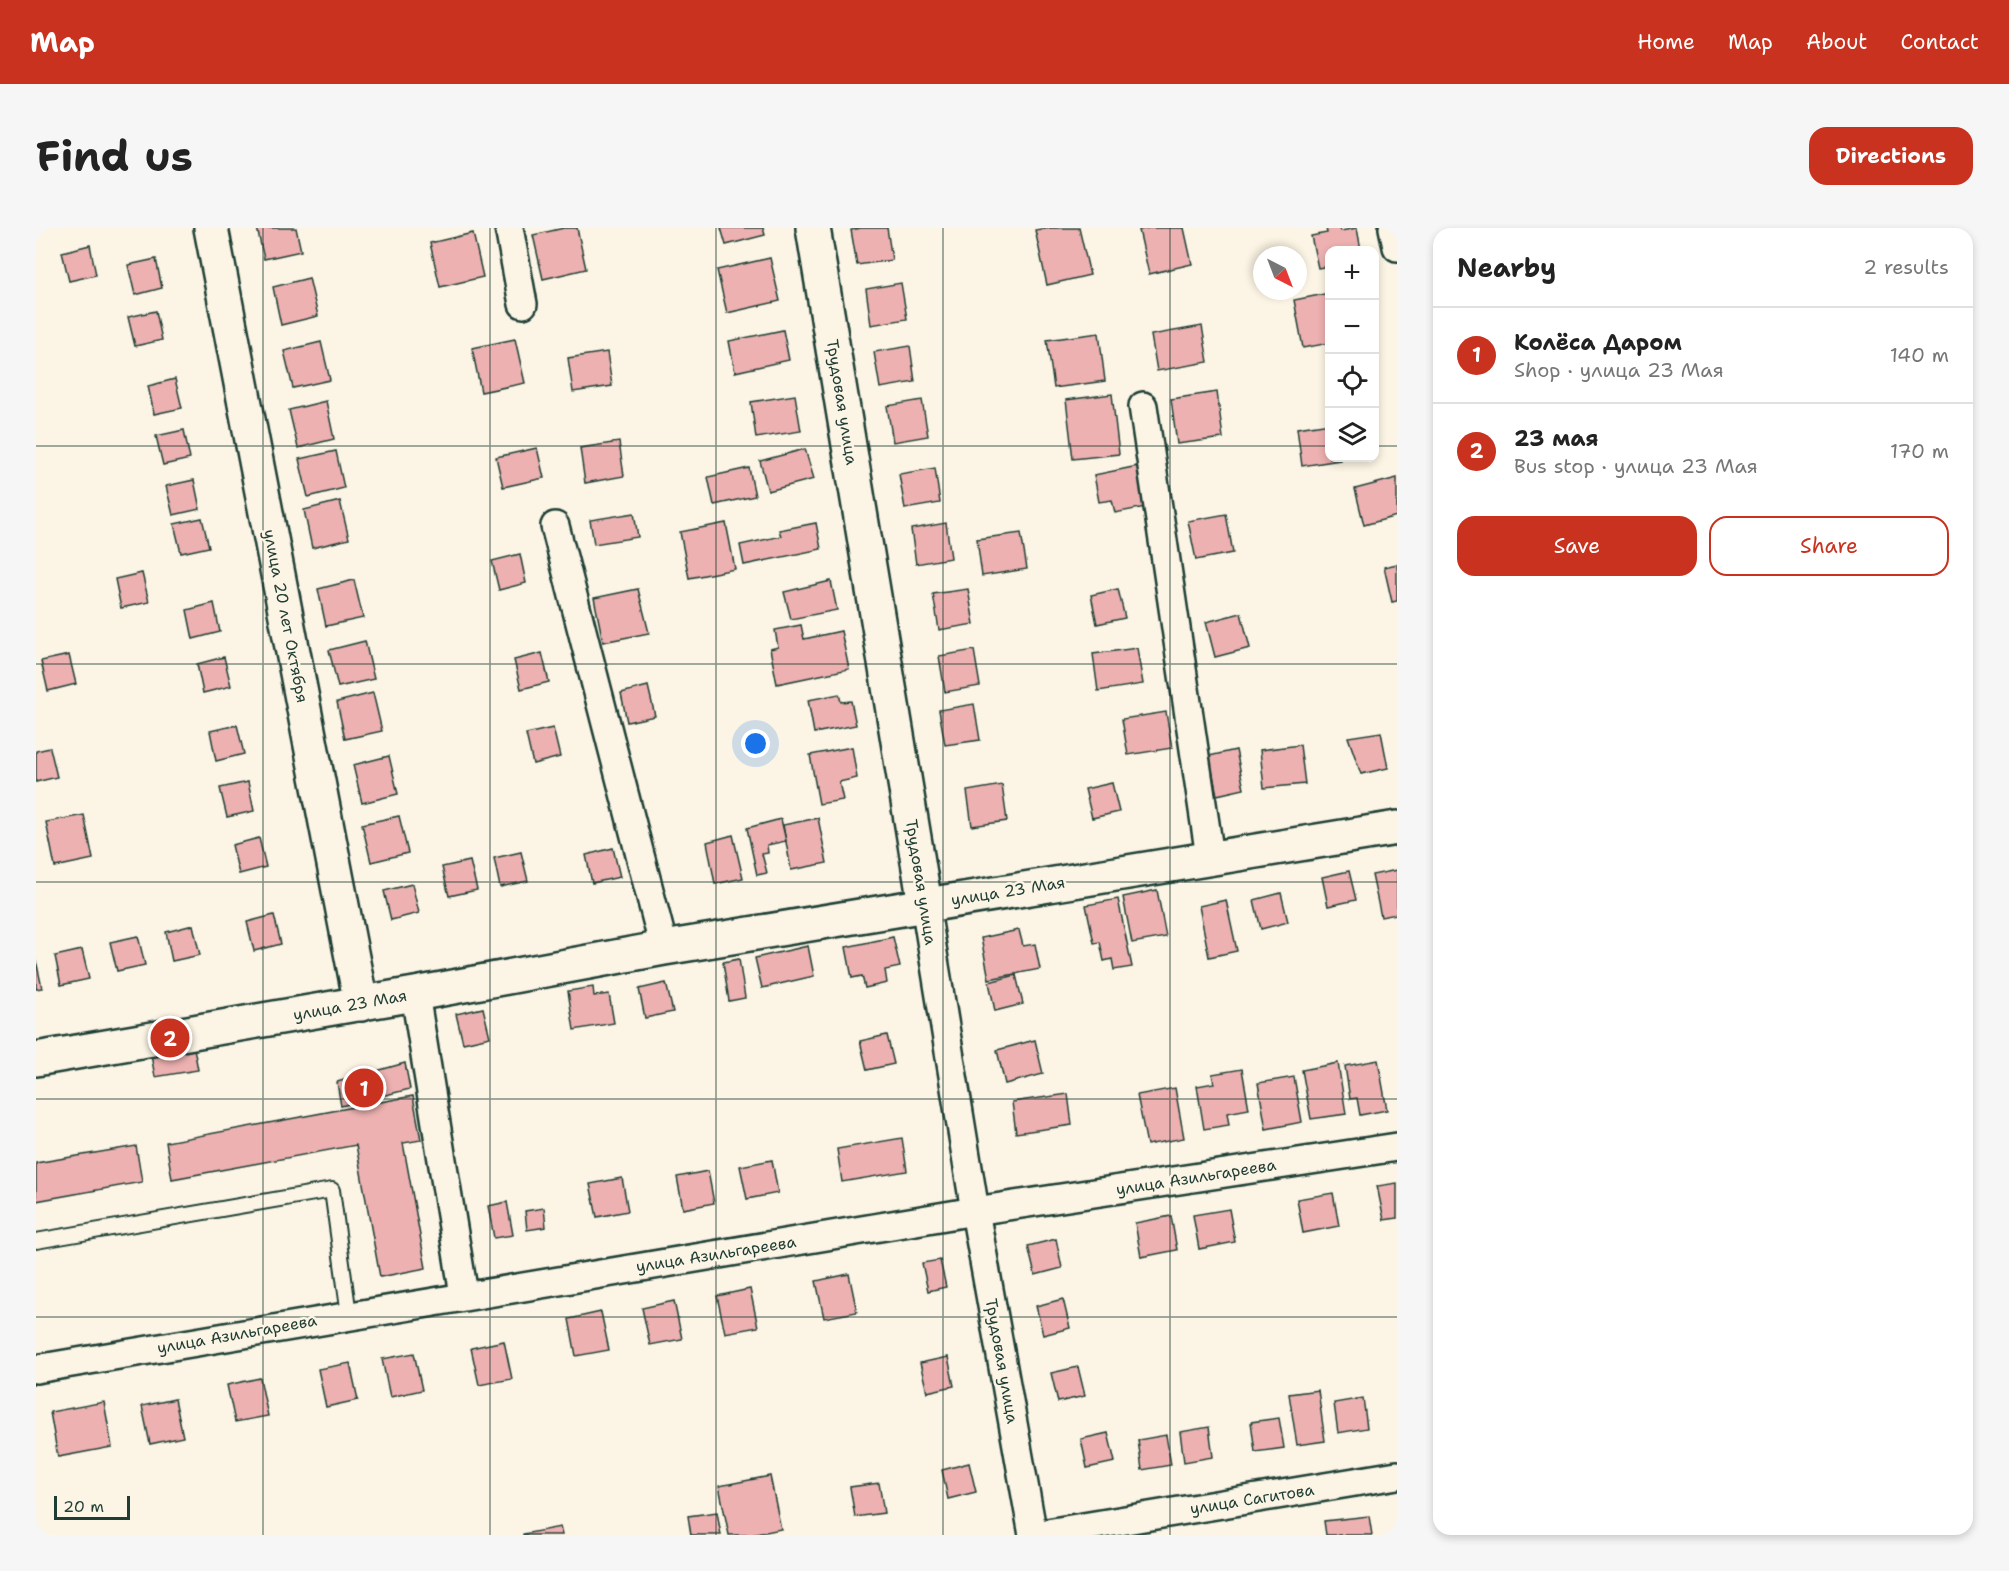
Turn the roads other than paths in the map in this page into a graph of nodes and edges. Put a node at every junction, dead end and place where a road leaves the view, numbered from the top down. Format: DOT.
graph roads {
  1 [pos="211,228"];
  2 [pos="509,228"];
  3 [pos="813,228"];
  4 [pos="1394,228"];
  5 [pos="1397,247"];
  6 [pos="523,304"];
  7 [pos="1143,406"];
  8 [pos="555,526"];
  9 [pos="1397,828"];
  10 [pos="1210,857"];
  11 [pos="925,904"];
  12 [pos="664,948"];
  13 [pos="415,994"];
  14 [pos="361,1004"];
  15 [pos="36,1059"];
  16 [pos="1397,1147"];
  17 [pos="975,1211"];
  18 [pos="36,1241"];
  19 [pos="464,1295"];
  20 [pos="350,1315"];
  21 [pos="36,1369"];
  22 [pos="1397,1475"];
  23 [pos="1034,1535"];
  1 -- 14 [label="main road, улица 20 лет Октября"];
  2 -- 6 [label="street"];
  3 -- 11 [label="main road, Трудовая улица"];
  4 -- 5 [label="street"];
  7 -- 10 [label="street"];
  8 -- 12 [label="street"];
  9 -- 10 [label="main road, улица 23 Мая"];
  10 -- 11 [label="main road, улица 23 Мая"];
  11 -- 12 [label="main road, улица 23 Мая"];
  11 -- 17 [label="street, Трудовая улица"];
  12 -- 13 [label="main road, улица 23 Мая"];
  13 -- 14 [label="main road, улица 23 Мая"];
  13 -- 19 [label="street"];
  14 -- 15 [label="main road, улица 23 Мая"];
  16 -- 17 [label="street, улица Азильгареева"];
  17 -- 19 [label="street, улица Азильгареева"];
  17 -- 23 [label="street, Трудовая улица"];
  18 -- 20 [label="lane"];
  19 -- 20 [label="street, улица Азильгареева"];
  20 -- 21 [label="street, улица Азильгареева"];
  22 -- 23 [label="street, улица Сагитова"];
}
